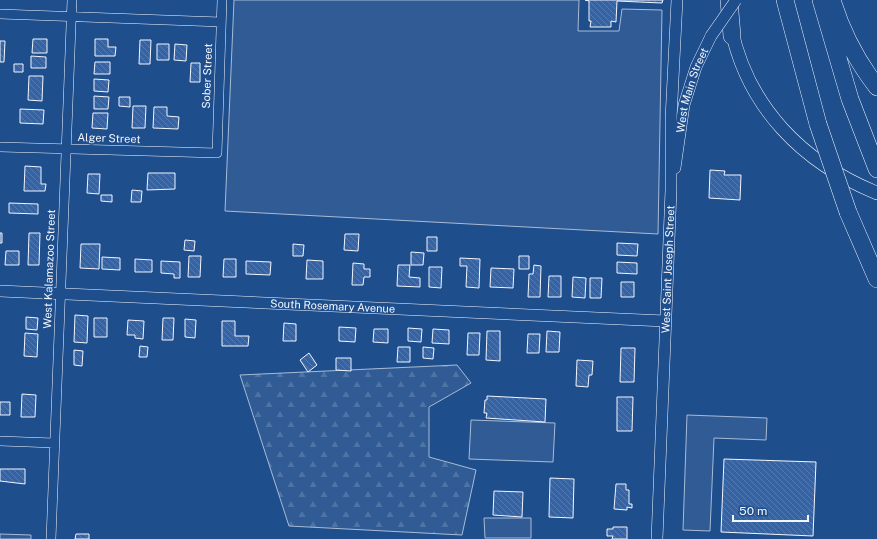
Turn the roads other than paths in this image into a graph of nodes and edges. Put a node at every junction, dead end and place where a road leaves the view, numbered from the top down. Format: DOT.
graph roads {
  1 [pos="72,0"];
  2 [pos="222,0"];
  3 [pos="677,0"];
  4 [pos="725,0"];
  5 [pos="729,0"];
  6 [pos="736,0"];
  7 [pos="785,0"];
  8 [pos="821,0"];
  9 [pos="832,0"];
  10 [pos="0,14"];
  11 [pos="71,16"];
  12 [pos="221,22"];
  13 [pos="732,36"];
  14 [pos="877,87"];
  15 [pos="0,147"];
  16 [pos="66,149"];
  17 [pos="217,153"];
  18 [pos="877,169"];
  19 [pos="671,190"];
  20 [pos="877,193"];
  21 [pos="877,279"];
  22 [pos="0,291"];
  23 [pos="60,293"];
  24 [pos="665,321"];
  25 [pos="0,441"];
  26 [pos="54,443"];
  27 [pos="51,539"];
  28 [pos="656,539"];
  1 -- 11 [label="street, West Kalamazoo Street"];
  2 -- 12 [label="street, Sober Street"];
  3 -- 19 [label="street, West Saint Joseph Street"];
  4 -- 13 [label="main road"];
  5 -- 13 [label="highway"];
  6 -- 19 [label="street, West Main Street, bridge"];
  7 -- 21 [label="highway, bridge"];
  8 -- 18 [label="highway"];
  9 -- 14 [label="highway"];
  10 -- 11 [label="street"];
  11 -- 12 [label="street"];
  11 -- 16 [label="street, West Kalamazoo Street"];
  12 -- 17 [label="street, Sober Street"];
  13 -- 20 [label="main road"];
  15 -- 16 [label="street, Alger Street"];
  16 -- 17 [label="street, Alger Street"];
  16 -- 23 [label="street, West Kalamazoo Street"];
  19 -- 24 [label="street, West Saint Joseph Street"];
  22 -- 23 [label="street, South Rosemary Avenue"];
  23 -- 24 [label="street, South Rosemary Avenue"];
  23 -- 26 [label="street, West Kalamazoo Street"];
  24 -- 28 [label="street, West Saint Joseph Street"];
  25 -- 26 [label="street"];
  26 -- 27 [label="street, West Kalamazoo Street"];
}
